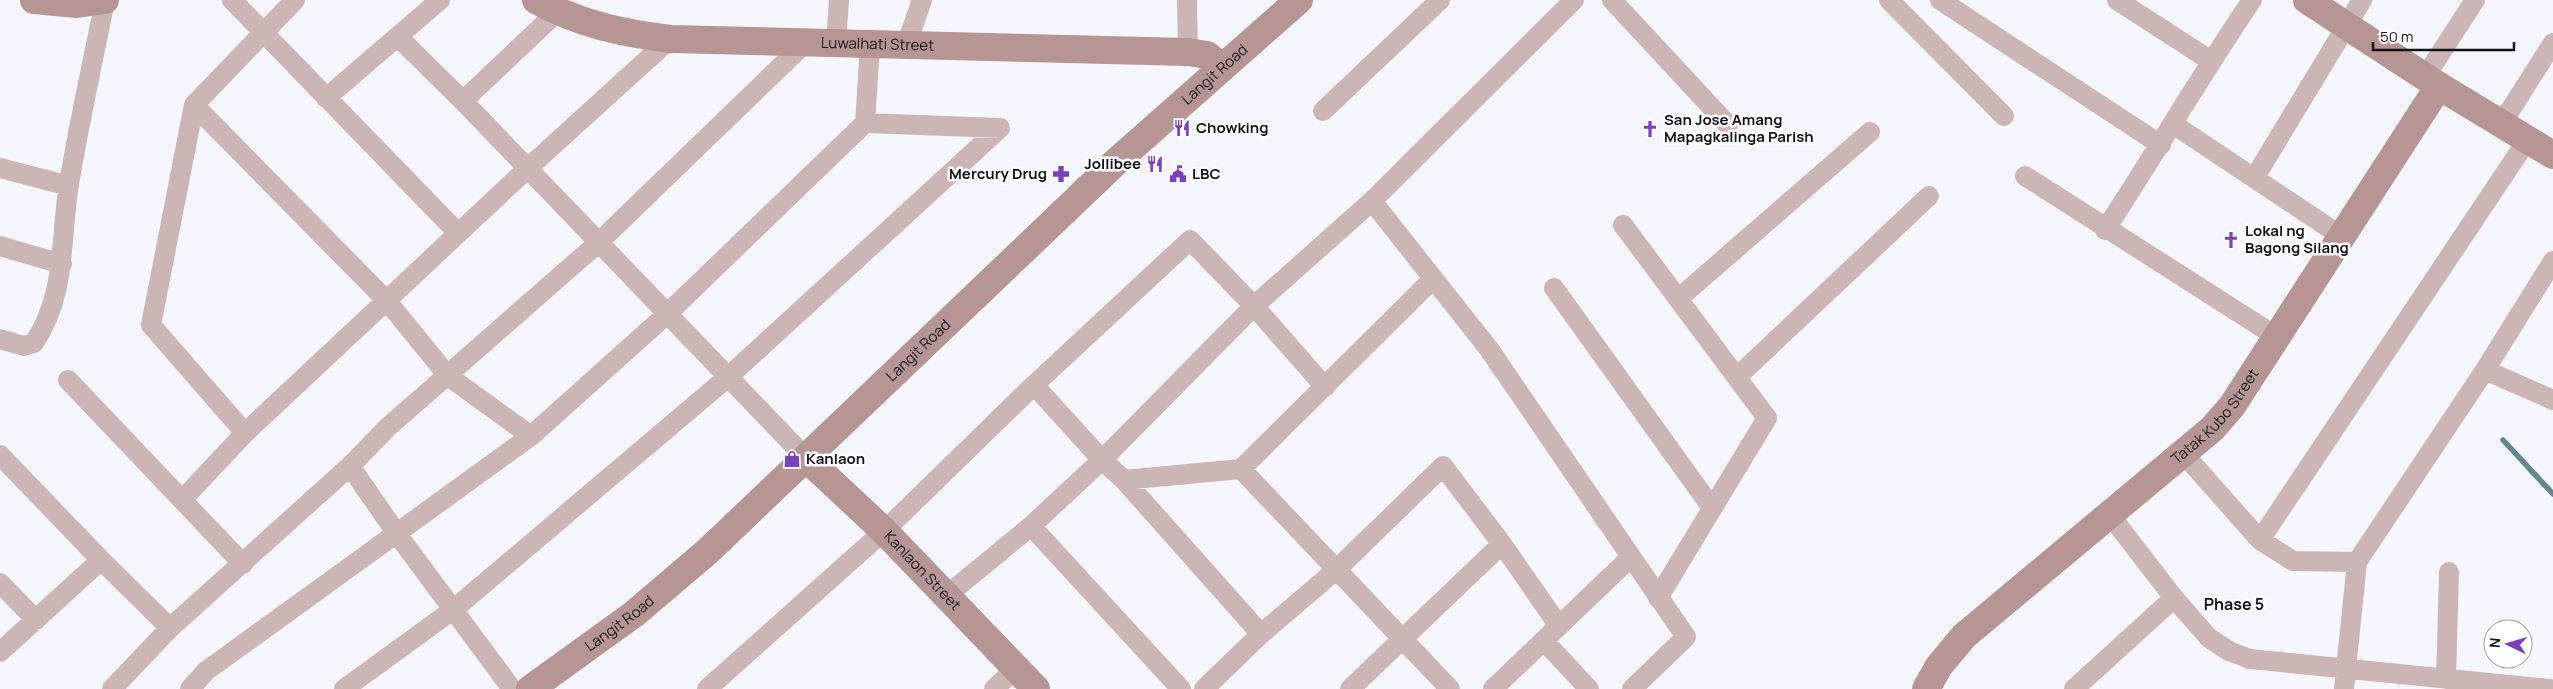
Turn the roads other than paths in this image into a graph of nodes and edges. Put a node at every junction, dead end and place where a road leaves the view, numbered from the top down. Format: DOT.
graph roads {
  1 [pos="34,0"];
  2 [pos="105,0"];
  3 [pos="232,0"];
  4 [pos="295,0"];
  5 [pos="440,0"];
  6 [pos="838,0"];
  7 [pos="922,0"];
  8 [pos="1187,0"];
  9 [pos="1299,0"];
  10 [pos="1440,0"];
  11 [pos="1574,0"];
  12 [pos="1612,0"];
  13 [pos="1889,0"];
  14 [pos="1940,0"];
  15 [pos="2117,0"];
  16 [pos="2252,0"];
  17 [pos="2307,0"];
  18 [pos="2362,0"];
  19 [pos="2476,0"];
  20 [pos="546,6"];
  21 [pos="2346,24"];
  22 [pos="264,32"];
  23 [pos="398,37"];
  24 [pos="670,39"];
  25 [pos="805,43"];
  26 [pos="836,43"];
  27 [pos="2553,43"];
  28 [pos="870,44"];
  29 [pos="906,46"];
  30 [pos="1188,52"];
  31 [pos="2211,61"];
  32 [pos="1221,67"];
  33 [pos="2432,81"];
  34 [pos="326,98"];
  35 [pos="463,100"];
  36 [pos="194,105"];
  37 [pos="1323,111"];
  38 [pos="2004,116"];
  39 [pos="865,122"];
  40 [pos="2502,123"];
  41 [pos="2173,124"];
  42 [pos="1728,125"];
  43 [pos="1870,132"];
  44 [pos="2528,139"];
  45 [pos="2161,145"];
  46 [pos="2553,155"];
  47 [pos="0,168"];
  48 [pos="528,168"];
  49 [pos="2025,176"];
  50 [pos="2255,177"];
  51 [pos="69,186"];
  52 [pos="1929,196"];
  53 [pos="1372,201"];
  54 [pos="1623,225"];
  55 [pos="2105,230"];
  56 [pos="458,233"];
  57 [pos="2341,236"];
  58 [pos="598,243"];
  59 [pos="0,246"];
  60 [pos="62,264"];
  61 [pos="2550,272"];
  62 [pos="1433,279"];
  63 [pos="1554,288"];
  64 [pos="1678,299"];
  65 [pos="388,301"];
  66 [pos="1254,306"];
  67 [pos="667,314"];
  68 [pos="2277,337"];
  69 [pos="0,339"];
  70 [pos="2486,370"];
  71 [pos="448,376"];
  72 [pos="728,377"];
  73 [pos="1737,377"];
  74 [pos="68,380"];
  75 [pos="1034,385"];
  76 [pos="1325,387"];
  77 [pos="2553,400"];
  78 [pos="245,433"];
  79 [pos="531,436"];
  80 [pos="2183,453"];
  81 [pos="0,455"];
  82 [pos="806,458"];
  83 [pos="1102,460"];
  84 [pos="350,466"];
  85 [pos="1241,469"];
  86 [pos="1124,480"];
  87 [pos="183,499"];
  88 [pos="1712,508"];
  89 [pos="2110,515"];
  90 [pos="1031,526"];
  91 [pos="884,531"];
  92 [pos="397,534"];
  93 [pos="2260,540"];
  94 [pos="1502,544"];
  95 [pos="1630,558"];
  96 [pos="101,560"];
  97 [pos="2358,562"];
  98 [pos="243,564"];
  99 [pos="1336,570"];
  100 [pos="2448,572"];
  101 [pos="0,583"];
  102 [pos="946,596"];
  103 [pos="1658,598"];
  104 [pos="2174,598"];
  105 [pos="454,609"];
  106 [pos="36,620"];
  107 [pos="1559,626"];
  108 [pos="170,628"];
  109 [pos="1261,634"];
  110 [pos="1402,639"];
  111 [pos="1544,640"];
  112 [pos="0,652"];
  113 [pos="1016,668"];
  114 [pos="2446,679"];
  115 [pos="2344,680"];
  116 [pos="112,689"];
  117 [pos="190,689"];
  118 [pos="344,689"];
  119 [pos="512,689"];
  120 [pos="530,689"];
  121 [pos="707,689"];
  122 [pos="994,689"];
  123 [pos="1036,689"];
  124 [pos="1182,689"];
  125 [pos="1204,689"];
  126 [pos="1350,689"];
  127 [pos="1450,689"];
  128 [pos="1494,689"];
  129 [pos="1589,689"];
  130 [pos="1632,689"];
  131 [pos="1926,689"];
  132 [pos="2074,689"];
  133 [pos="2550,689"];
  1 -- 2 [label="street"];
  2 -- 51 [label="street"];
  3 -- 22 [label="street"];
  4 -- 22 [label="street"];
  5 -- 23 [label="street"];
  6 -- 26 [label="street"];
  7 -- 29 [label="street"];
  8 -- 30 [label="street"];
  9 -- 32 [label="street, Langit Road"];
  10 -- 37 [label="street"];
  11 -- 53 [label="street"];
  12 -- 42 [label="street"];
  13 -- 38 [label="street"];
  14 -- 45 [label="street"];
  15 -- 31 [label="street"];
  16 -- 31 [label="street"];
  17 -- 21 [label="street"];
  18 -- 21 [label="street"];
  19 -- 33 [label="street"];
  20 -- 24 [label="street, Luwalhati Street"];
  20 -- 35 [label="street"];
  21 -- 33 [label="street"];
  21 -- 50 [label="street"];
  22 -- 34 [label="street"];
  22 -- 36 [label="street"];
  23 -- 34 [label="street"];
  23 -- 35 [label="street"];
  24 -- 25 [label="street, Luwalhati Street"];
  24 -- 48 [label="street"];
  25 -- 26 [label="street, Luwalhati Street"];
  25 -- 58 [label="street"];
  26 -- 28 [label="street, Luwalhati Street"];
  27 -- 40 [label="street"];
  28 -- 29 [label="street, Luwalhati Street"];
  28 -- 39 [label="street"];
  29 -- 30 [label="street, Luwalhati Street"];
  30 -- 32 [label="street, Luwalhati Street"];
  31 -- 41 [label="street"];
  32 -- 82 [label="street, Langit Road"];
  33 -- 40 [label="street"];
  33 -- 57 [label="street, Tatak Kubo Street"];
  34 -- 56 [label="street"];
  35 -- 48 [label="street"];
  36 -- 65 [label="street"];
  36 -- 78 [label="street"];
  39 -- 67 [label="street"];
  39 -- 72 [label="street"];
  40 -- 44 [label="street"];
  41 -- 45 [label="street"];
  41 -- 50 [label="street"];
  43 -- 64 [label="street"];
  44 -- 46 [label="street"];
  44 -- 93 [label="street"];
  45 -- 55 [label="street"];
  47 -- 51 [label="street"];
  48 -- 56 [label="street"];
  48 -- 58 [label="street"];
  49 -- 55 [label="street"];
  50 -- 57 [label="street"];
  51 -- 60 [label="street"];
  52 -- 73 [label="street"];
  53 -- 62 [label="street"];
  53 -- 66 [label="street"];
  54 -- 64 [label="street"];
  55 -- 68 [label="street"];
  56 -- 65 [label="street"];
  57 -- 68 [label="street, Tatak Kubo Street"];
  58 -- 67 [label="street"];
  58 -- 71 [label="street"];
  59 -- 60 [label="street"];
  60 -- 69 [label="street"];
  61 -- 70 [label="street"];
  62 -- 76 [label="street"];
  62 -- 95 [label="street"];
  63 -- 88 [label="street"];
  64 -- 73 [label="street"];
  65 -- 71 [label="street"];
  65 -- 78 [label="street"];
  66 -- 75 [label="street"];
  66 -- 76 [label="street"];
  66 -- 83 [label="street"];
  67 -- 72 [label="street"];
  67 -- 79 [label="street"];
  68 -- 80 [label="street, Tatak Kubo Street"];
  70 -- 77 [label="street"];
  70 -- 97 [label="street"];
  71 -- 79 [label="street"];
  71 -- 84 [label="street"];
  72 -- 82 [label="street"];
  72 -- 105 [label="street"];
  73 -- 88 [label="street"];
  74 -- 87 [label="street"];
  75 -- 83 [label="street"];
  75 -- 91 [label="street"];
  76 -- 85 [label="street"];
  78 -- 87 [label="street"];
  79 -- 92 [label="street"];
  80 -- 89 [label="street, Tatak Kubo Street"];
  80 -- 93 [label="street"];
  81 -- 96 [label="street"];
  82 -- 91 [label="street, Kanlaon Street"];
  82 -- 120 [label="street, Langit Road"];
  83 -- 86 [label="street"];
  83 -- 90 [label="street"];
  84 -- 92 [label="street"];
  84 -- 98 [label="street"];
  85 -- 86 [label="street"];
  85 -- 99 [label="street"];
  86 -- 109 [label="street"];
  87 -- 98 [label="street"];
  88 -- 103 [label="street"];
  89 -- 104 [label="street"];
  89 -- 131 [label="street, Tatak Kubo Street"];
  90 -- 102 [label="street"];
  90 -- 124 [label="street"];
  91 -- 102 [label="street, Kanlaon Street"];
  91 -- 121 [label="street"];
  92 -- 105 [label="street"];
  92 -- 117 [label="street"];
  93 -- 97 [label="street"];
  94 -- 99 [label="street"];
  94 -- 107 [label="street"];
  94 -- 110 [label="street"];
  95 -- 103 [label="street"];
  95 -- 107 [label="street"];
  96 -- 106 [label="street"];
  96 -- 108 [label="street"];
  97 -- 115 [label="street"];
  98 -- 108 [label="street"];
  99 -- 109 [label="street"];
  99 -- 110 [label="street"];
  100 -- 114 [label="street"];
  101 -- 106 [label="street"];
  102 -- 113 [label="street, Kanlaon Street"];
  103 -- 130 [label="street"];
  104 -- 115 [label="street"];
  104 -- 132 [label="street"];
  105 -- 118 [label="street"];
  105 -- 119 [label="street"];
  106 -- 112 [label="street"];
  107 -- 111 [label="street"];
  108 -- 116 [label="street"];
  109 -- 125 [label="street"];
  110 -- 126 [label="street"];
  110 -- 127 [label="street"];
  111 -- 128 [label="street"];
  111 -- 129 [label="street"];
  113 -- 122 [label="street"];
  113 -- 123 [label="street, Kanlaon Street"];
  114 -- 115 [label="street"];
  114 -- 133 [label="street"];
}
